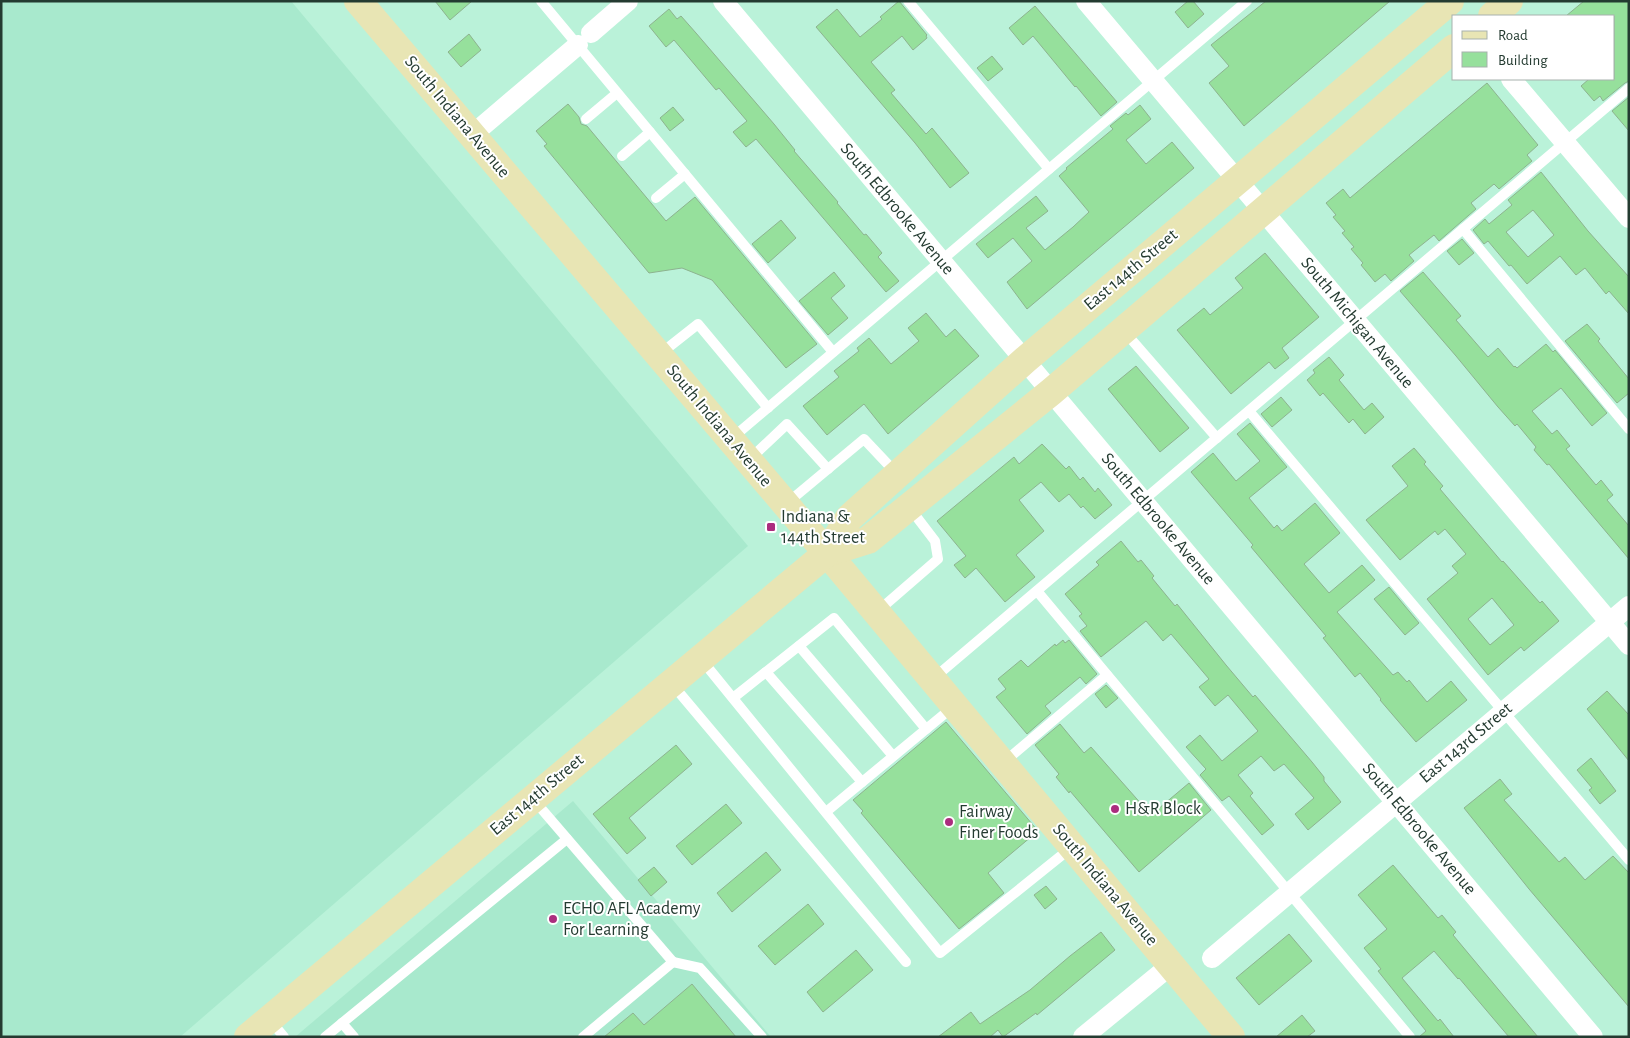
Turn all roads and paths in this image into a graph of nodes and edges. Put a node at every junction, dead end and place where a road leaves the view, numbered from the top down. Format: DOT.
graph roads {
  1 [pos="358,1"];
  2 [pos="541,1"];
  3 [pos="628,1"];
  4 [pos="723,1"];
  5 [pos="908,1"];
  6 [pos="1086,1"];
  7 [pos="1247,1"];
  8 [pos="1509,1"];
  9 [pos="1451,5"];
  10 [pos="1493,15"];
  11 [pos="584,39"];
  12 [pos="1452,50"];
  13 [pos="1513,80"];
  14 [pos="1153,81"];
  15 [pos="1629,88"];
  16 [pos="618,93"];
  17 [pos="586,119"];
  18 [pos="650,132"];
  19 [pos="472,135"];
  20 [pos="1565,142"];
  21 [pos="622,156"];
  22 [pos="1049,169"];
  23 [pos="685,174"];
  24 [pos="1237,180"];
  25 [pos="656,198"];
  26 [pos="1263,211"];
  27 [pos="1629,218"];
  28 [pos="1463,229"];
  29 [pos="941,261"];
  30 [pos="1355,320"];
  31 [pos="1123,330"];
  32 [pos="833,352"];
  33 [pos="659,355"];
  34 [pos="1024,360"];
  35 [pos="1051,392"];
  36 [pos="768,408"];
  37 [pos="1249,411"];
  38 [pos="1629,429"];
  39 [pos="1217,438"];
  40 [pos="730,439"];
  41 [pos="748,460"];
  42 [pos="828,469"];
  43 [pos="898,475"];
  44 [pos="1143,501"];
  45 [pos="786,504"];
  46 [pos="908,506"];
  47 [pos="827,553"];
  48 [pos="1037,591"];
  49 [pos="1629,606"];
  50 [pos="877,612"];
  51 [pos="1610,622"];
  52 [pos="1629,645"];
  53 [pos="799,646"];
  54 [pos="700,658"];
  55 [pos="766,672"];
  56 [pos="1107,675"];
  57 [pos="933,679"];
  58 [pos="671,683"];
  59 [pos="733,698"];
  60 [pos="955,706"];
  61 [pos="1504,712"];
  62 [pos="926,729"];
  63 [pos="893,756"];
  64 [pos="1003,763"];
  65 [pos="862,782"];
  66 [pos="532,799"];
  67 [pos="1396,802"];
  68 [pos="826,812"];
  69 [pos="567,839"];
  70 [pos="1072,846"];
  71 [pos="1629,860"];
  72 [pos="1290,893"];
  73 [pos="1212,958"];
  74 [pos="673,962"];
  75 [pos="906,962"];
  76 [pos="1171,965"];
  77 [pos="342,1023"];
  78 [pos="276,1028"];
  79 [pos="248,1037"];
  80 [pos="325,1037"];
  81 [pos="354,1037"];
  82 [pos="583,1037"];
  83 [pos="762,1037"];
  84 [pos="1083,1037"];
  85 [pos="1231,1037"];
  86 [pos="1410,1037"];
  87 [pos="1593,1037"];
  1 -- 19 [label="street, South Indiana Avenue"];
  2 -- 11 [label="lane"];
  3 -- 11 [label="street"];
  4 -- 29 [label="street, South Edbrooke Avenue"];
  5 -- 22 [label="lane"];
  6 -- 14 [label="street, South Michigan Avenue"];
  7 -- 14 [label="lane"];
  8 -- 10 [label="street"];
  9 -- 24 [label="street, East 144th Street"];
  11 -- 16 [label="lane"];
  11 -- 19 [label="street"];
  12 -- 26 [label="street, East 144th Street"];
  13 -- 20 [label="street"];
  14 -- 22 [label="lane"];
  14 -- 24 [label="street, South Michigan Avenue"];
  15 -- 20 [label="lane"];
  16 -- 17 [label="lane"];
  16 -- 18 [label="lane"];
  18 -- 21 [label="lane"];
  18 -- 23 [label="lane"];
  19 -- 33 [label="street, South Indiana Avenue"];
  20 -- 27 [label="street"];
  20 -- 28 [label="lane"];
  22 -- 29 [label="lane"];
  23 -- 25 [label="lane"];
  23 -- 32 [label="lane"];
  24 -- 26 [label="street, South Michigan Avenue"];
  24 -- 34 [label="street, East 144th Street"];
  26 -- 30 [label="street, South Michigan Avenue"];
  26 -- 31 [label="street, East 144th Street"];
  28 -- 30 [label="lane"];
  28 -- 38 [label="lane"];
  29 -- 32 [label="lane"];
  29 -- 34 [label="street, South Edbrooke Avenue"];
  30 -- 37 [label="lane"];
  30 -- 51 [label="street, South Michigan Avenue"];
  31 -- 35 [label="street, East 144th Street"];
  31 -- 39 [label="lane"];
  32 -- 36 [label="lane"];
  33 -- 36 [label="lane"];
  33 -- 40 [label="street, South Indiana Avenue"];
  34 -- 35 [label="street, South Edbrooke Avenue"];
  34 -- 43 [label="street, East 144th Street"];
  35 -- 44 [label="street, South Edbrooke Avenue"];
  35 -- 46 [label="street, East 144th Street"];
  36 -- 40 [label="lane"];
  37 -- 39 [label="lane"];
  37 -- 61 [label="lane"];
  39 -- 44 [label="lane"];
  40 -- 41 [label="street, South Indiana Avenue"];
  41 -- 42 [label="lane"];
  41 -- 45 [label="street, South Indiana Avenue"];
  42 -- 43 [label="lane"];
  42 -- 45 [label="lane"];
  43 -- 47 [label="street, East 144th Street"];
  44 -- 48 [label="lane"];
  44 -- 67 [label="street, South Edbrooke Avenue"];
  45 -- 47 [label="street, South Indiana Avenue"];
  46 -- 47 [label="street, East 144th Street"];
  46 -- 50 [label="lane"];
  47 -- 50 [label="street, South Indiana Avenue"];
  47 -- 54 [label="street, East 144th Street"];
  48 -- 56 [label="lane"];
  48 -- 57 [label="lane"];
  49 -- 51 [label="street, East 143rd Street"];
  50 -- 57 [label="street, South Indiana Avenue"];
  51 -- 52 [label="street, South Michigan Avenue"];
  51 -- 61 [label="street, East 143rd Street"];
  53 -- 55 [label="lane"];
  53 -- 62 [label="lane"];
  53 -- 63 [label="lane"];
  54 -- 58 [label="street, East 144th Street"];
  54 -- 59 [label="lane"];
  55 -- 59 [label="lane"];
  55 -- 65 [label="lane"];
  56 -- 64 [label="lane"];
  56 -- 72 [label="lane"];
  57 -- 60 [label="street, South Indiana Avenue"];
  58 -- 66 [label="street, East 144th Street"];
  58 -- 75 [label="lane"];
  59 -- 68 [label="lane"];
  60 -- 62 [label="lane"];
  60 -- 64 [label="street, South Indiana Avenue"];
  61 -- 67 [label="street, East 143rd Street"];
  61 -- 71 [label="lane"];
  62 -- 63 [label="lane"];
  63 -- 65 [label="lane"];
  64 -- 70 [label="street, South Indiana Avenue"];
  65 -- 68 [label="lane"];
  66 -- 69 [label="lane"];
  66 -- 78 [label="street, East 144th Street"];
  67 -- 72 [label="street, East 143rd Street"];
  67 -- 87 [label="street, South Edbrooke Avenue"];
  68 -- 70 [label="lane"];
  69 -- 74 [label="lane"];
  69 -- 77 [label="lane"];
  70 -- 76 [label="street, South Indiana Avenue"];
  72 -- 73 [label="street, East 143rd Street"];
  72 -- 86 [label="lane"];
  74 -- 82 [label="lane"];
  74 -- 83 [label="lane"];
  76 -- 84 [label="street"];
  76 -- 85 [label="street, South Indiana Avenue"];
  77 -- 80 [label="lane"];
  77 -- 81 [label="lane"];
  78 -- 79 [label="street, East 144th Street"];
}
